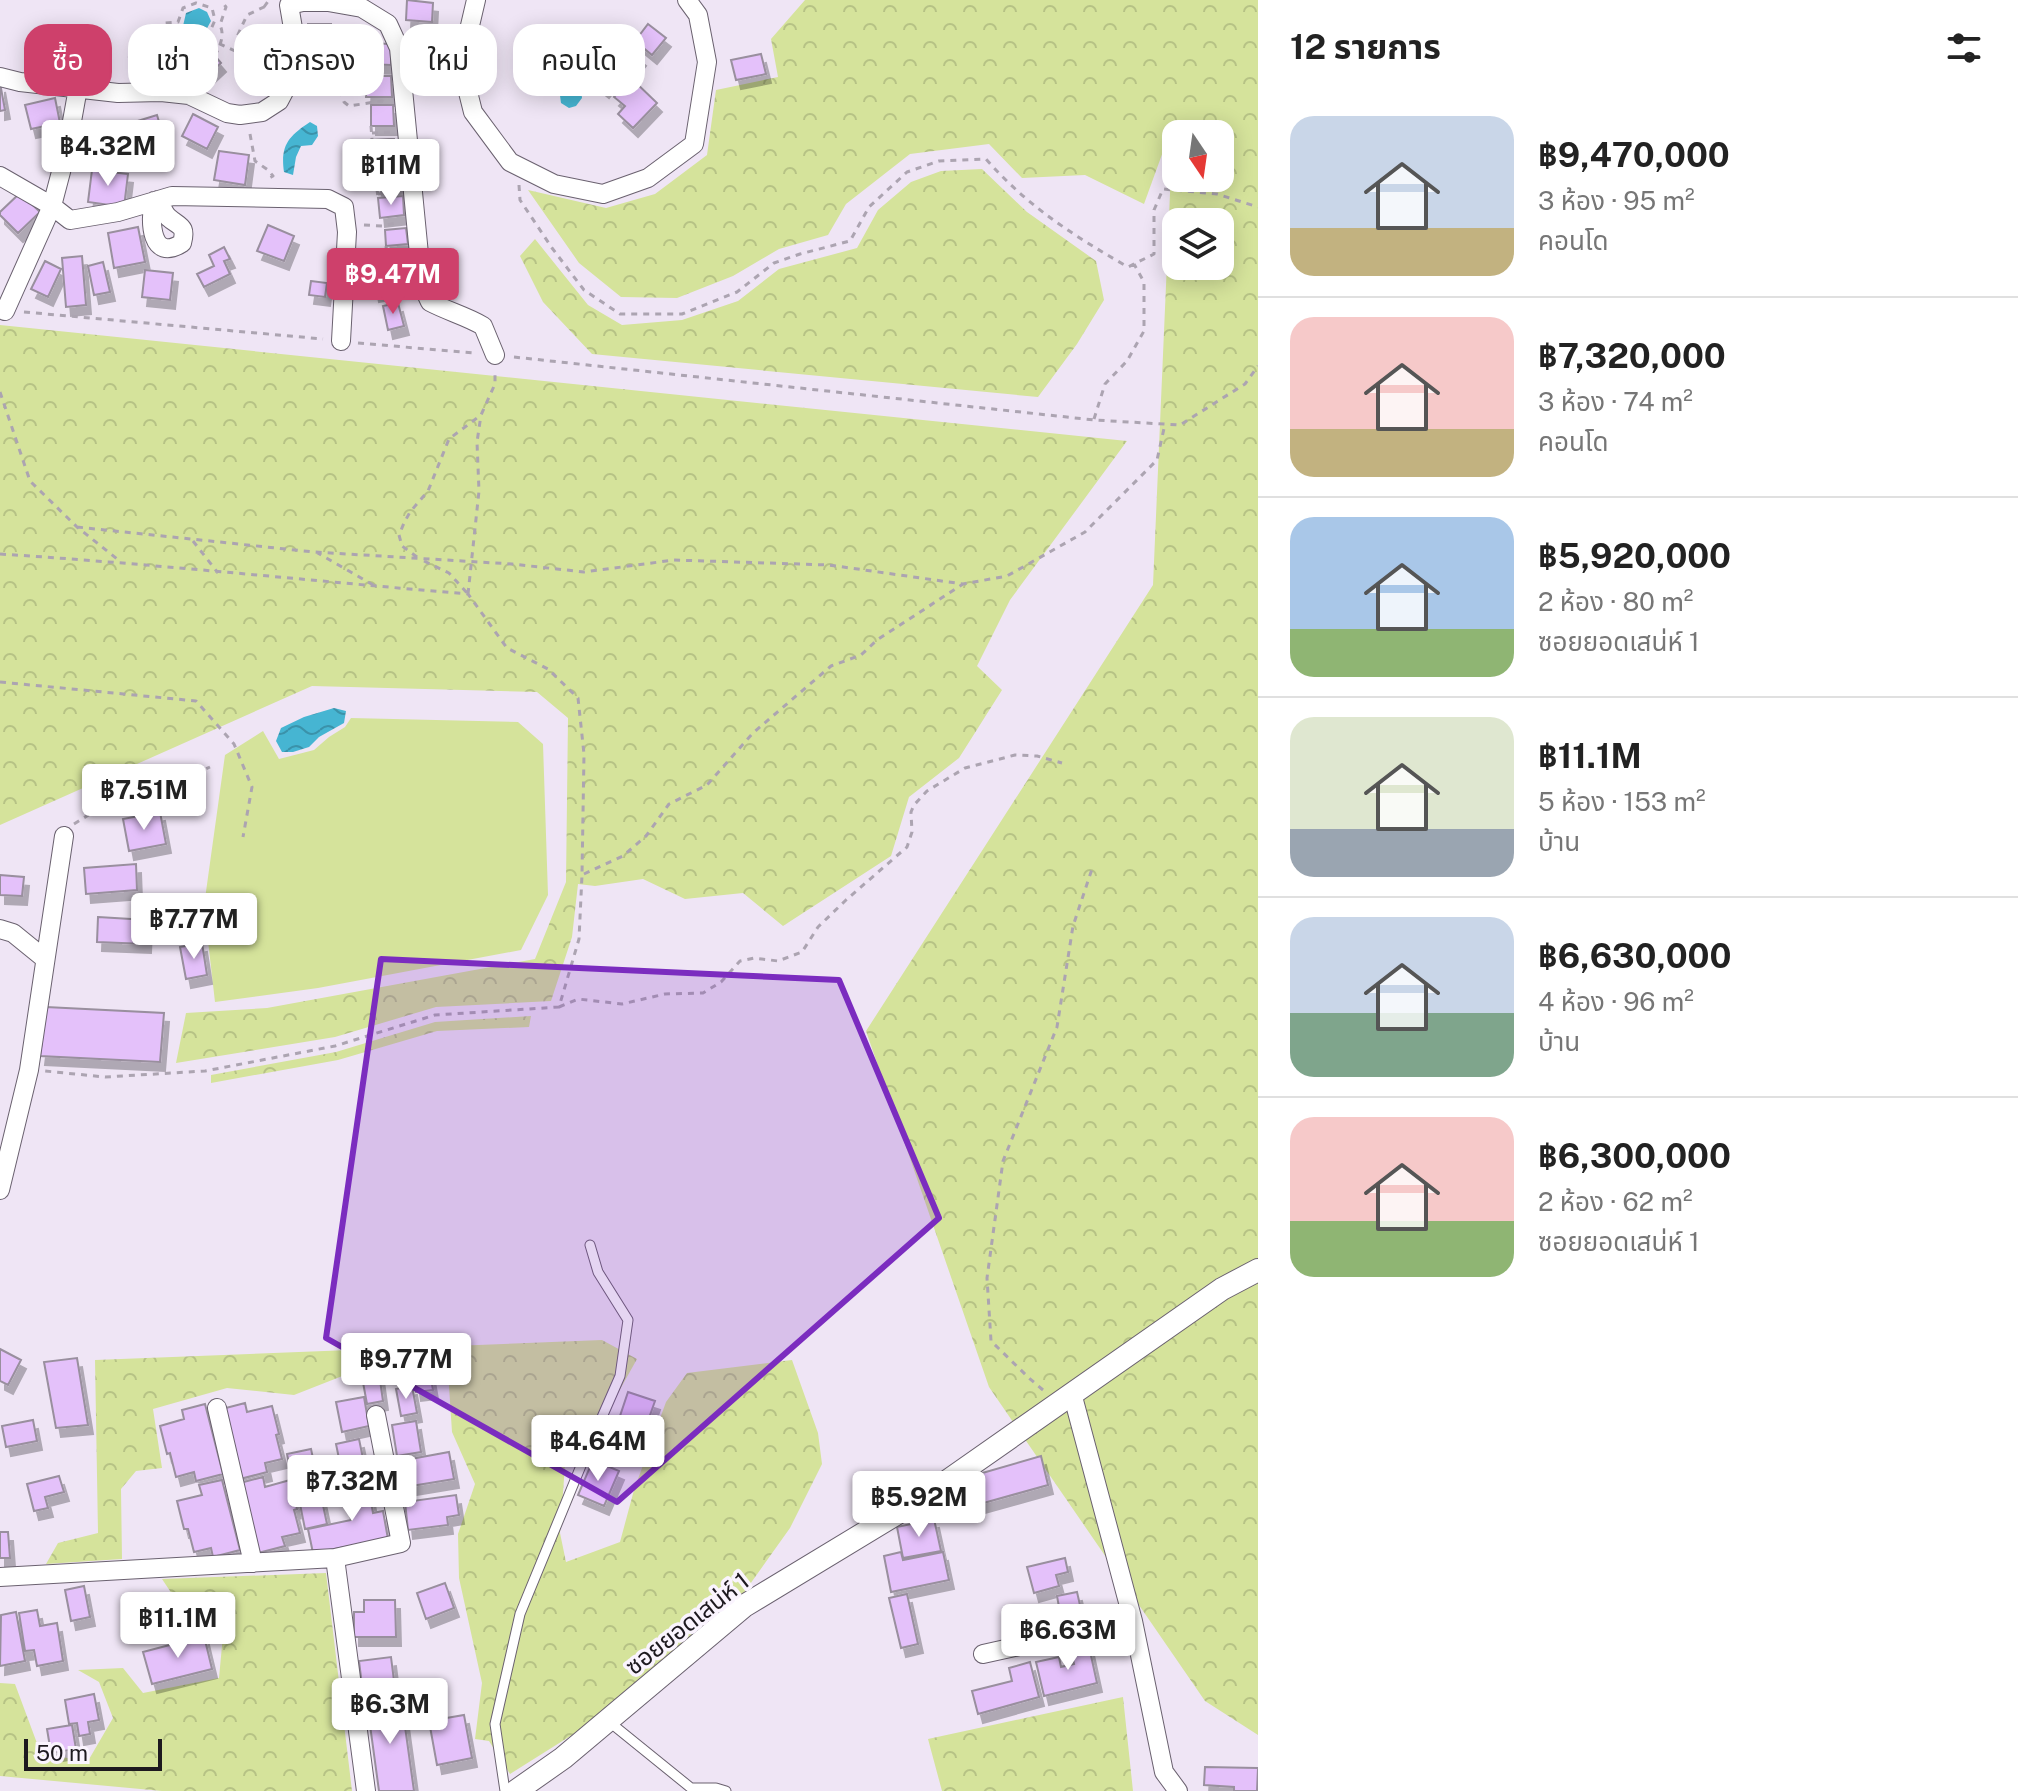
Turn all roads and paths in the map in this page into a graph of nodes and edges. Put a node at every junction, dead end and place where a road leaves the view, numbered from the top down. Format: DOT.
graph roads {
  1 [pos="269,0"];
  2 [pos="476,0"];
  3 [pos="687,0"];
  4 [pos="332,1"];
  5 [pos="299,2"];
  6 [pos="223,3"];
  7 [pos="264,7"];
  8 [pos="164,24"];
  9 [pos="213,24"];
  10 [pos="297,24"];
  11 [pos="218,44"];
  12 [pos="221,45"];
  13 [pos="218,50"];
  14 [pos="384,69"];
  15 [pos="388,70"];
  16 [pos="0,77"];
  17 [pos="24,82"];
  18 [pos="112,92"];
  19 [pos="77,96"];
  20 [pos="282,96"];
  21 [pos="341,96"];
  22 [pos="404,102"];
  23 [pos="251,113"];
  24 [pos="371,126"];
  25 [pos="389,132"];
  26 [pos="372,133"];
  27 [pos="372,140"];
  28 [pos="517,165"];
  29 [pos="0,176"];
  30 [pos="396,192"];
  31 [pos="378,194"];
  32 [pos="265,197"];
  33 [pos="52,206"];
  34 [pos="1258,207"];
  35 [pos="416,218"];
  36 [pos="346,224"];
  37 [pos="403,249"];
  38 [pos="387,251"];
  39 [pos="1134,264"];
  40 [pos="5,311"];
  41 [pos="341,341"];
  42 [pos="495,355"];
  43 [pos="1258,366"];
  44 [pos="0,392"];
  45 [pos="481,415"];
  46 [pos="1094,420"];
  47 [pos="1165,424"];
  48 [pos="77,527"];
  49 [pos="191,539"];
  50 [pos="314,552"];
  51 [pos="0,554"];
  52 [pos="419,558"];
  53 [pos="121,562"];
  54 [pos="470,562"];
  55 [pos="218,573"];
  56 [pos="963,584"];
  57 [pos="379,588"];
  58 [pos="468,594"];
  59 [pos="0,682"];
  60 [pos="1062,763"];
  61 [pos="210,767"];
  62 [pos="64,836"];
  63 [pos="243,837"];
  64 [pos="1092,869"];
  65 [pos="582,875"];
  66 [pos="0,929"];
  67 [pos="45,959"];
  68 [pos="559,1007"];
  69 [pos="29,1070"];
  70 [pos="0,1190"];
  71 [pos="590,1245"];
  72 [pos="1258,1270"];
  73 [pos="1065,1397"];
  74 [pos="217,1408"];
  75 [pos="376,1415"];
  76 [pos="335,1558"];
  77 [pos="253,1563"];
  78 [pos="0,1577"];
  79 [pos="1133,1621"];
  80 [pos="983,1654"];
  81 [pos="607,1720"];
  82 [pos="366,1791"];
  83 [pos="505,1791"];
  84 [pos="516,1791"];
  85 [pos="726,1791"];
  86 [pos="1178,1791"];
  1 -- 7 [label="path"];
  2 -- 28 [label="street"];
  3 -- 28 [label="street"];
  4 -- 5 [label="street"];
  4 -- 22 [label="street"];
  5 -- 7 [label="path"];
  5 -- 10 [label="street"];
  6 -- 12 [label="path"];
  7 -- 12 [label="path"];
  8 -- 9 [label="path"];
  11 -- 12 [label="path"];
  12 -- 13 [label="path"];
  14 -- 15 [label="path"];
  16 -- 17 [label="street"];
  18 -- 23 [label="street"];
  19 -- 33 [label="street"];
  20 -- 23 [label="street"];
  21 -- 22 [label="path"];
  22 -- 35 [label="street"];
  23 -- 32 [label="path"];
  24 -- 26 [label="path"];
  25 -- 26 [label="path"];
  26 -- 27 [label="path"];
  28 -- 39 [label="path"];
  29 -- 33 [label="street"];
  30 -- 31 [label="path"];
  32 -- 33 [label="street"];
  32 -- 36 [label="street"];
  33 -- 40 [label="street"];
  34 -- 39 [label="path"];
  35 -- 36 [label="path"];
  35 -- 42 [label="street"];
  36 -- 41 [label="street"];
  37 -- 38 [label="path"];
  39 -- 46 [label="path"];
  40 -- 41 [label="path"];
  41 -- 42 [label="path"];
  42 -- 45 [label="path"];
  42 -- 46 [label="path"];
  43 -- 47 [label="path"];
  44 -- 48 [label="path"];
  45 -- 52 [label="path"];
  45 -- 54 [label="path"];
  46 -- 47 [label="path"];
  47 -- 56 [label="path"];
  48 -- 49 [label="path"];
  48 -- 53 [label="path"];
  49 -- 50 [label="path"];
  49 -- 55 [label="path"];
  50 -- 52 [label="path"];
  50 -- 57 [label="path"];
  51 -- 53 [label="path"];
  52 -- 54 [label="path"];
  52 -- 58 [label="path"];
  53 -- 55 [label="path"];
  54 -- 56 [label="path"];
  54 -- 58 [label="path"];
  55 -- 57 [label="path"];
  56 -- 65 [label="path"];
  57 -- 58 [label="path"];
  58 -- 65 [label="path"];
  59 -- 63 [label="path"];
  60 -- 68 [label="path"];
  61 -- 62 [label="path"];
  62 -- 67 [label="street"];
  64 -- 73 [label="path"];
  65 -- 68 [label="path"];
  66 -- 67 [label="street"];
  67 -- 69 [label="street"];
  68 -- 69 [label="path"];
  69 -- 70 [label="street"];
  71 -- 83 [label="lane"];
  72 -- 73 [label="street, ซอยยอดเสน่ห์ 1"];
  73 -- 79 [label="street"];
  73 -- 81 [label="street, ซอยยอดเสน่ห์ 1"];
  74 -- 77 [label="street"];
  75 -- 76 [label="street"];
  76 -- 77 [label="street"];
  76 -- 82 [label="street"];
  77 -- 78 [label="street"];
  79 -- 80 [label="street"];
  79 -- 86 [label="street"];
  81 -- 84 [label="street, ซอยยอดเสน่ห์ 1"];
  81 -- 85 [label="lane"];
}
